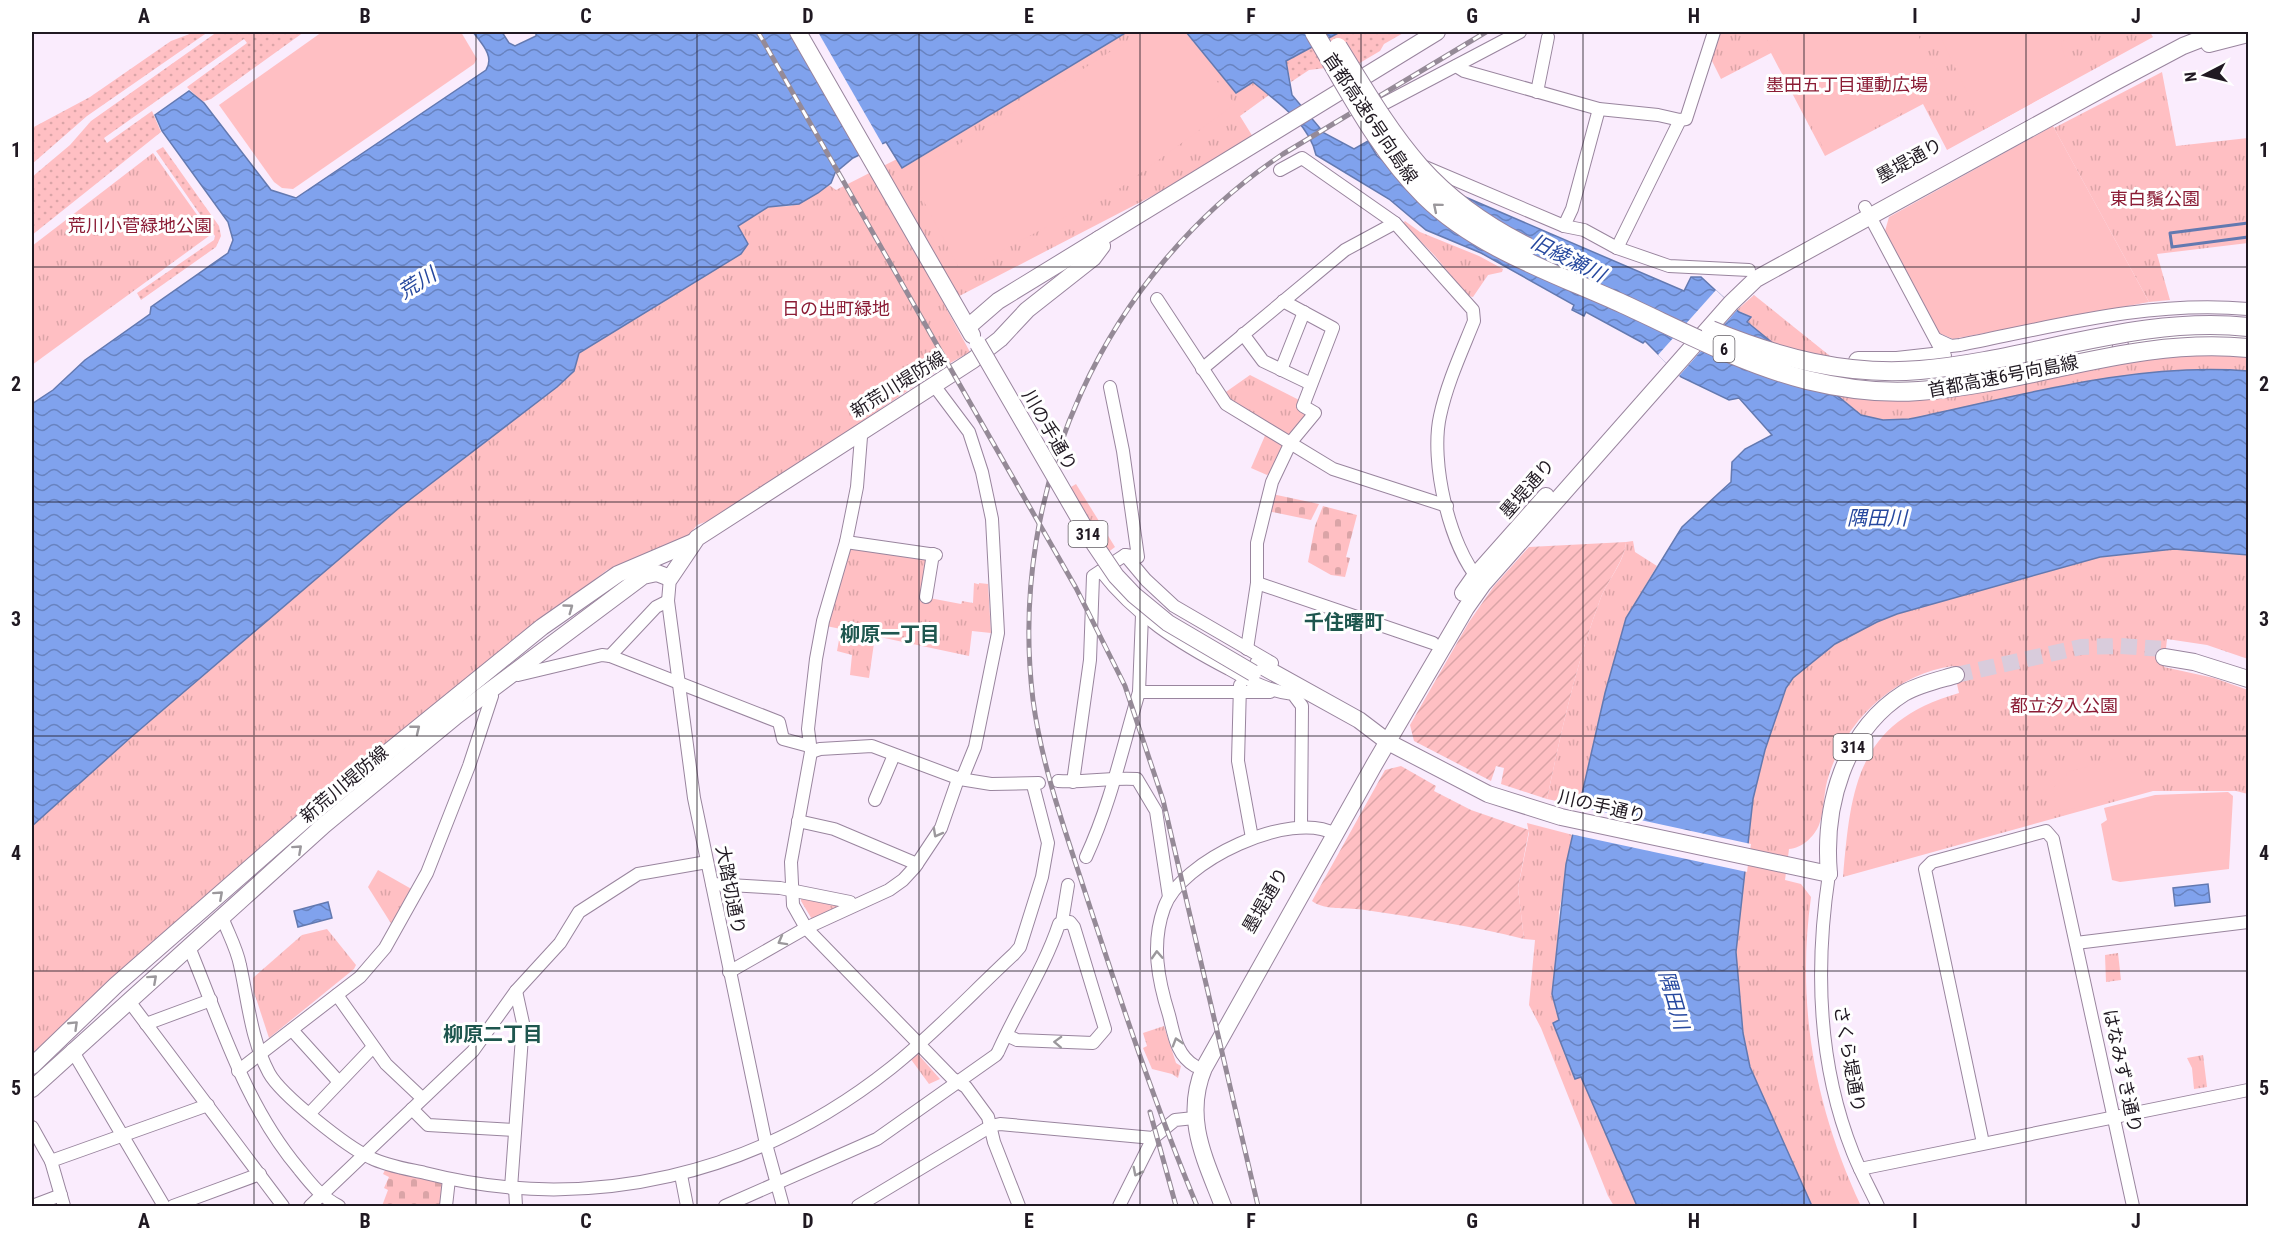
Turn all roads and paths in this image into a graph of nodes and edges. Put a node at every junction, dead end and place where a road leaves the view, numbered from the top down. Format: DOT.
graph roads {
  1 [pos="798,32"];
  2 [pos="809,32"];
  3 [pos="1314,32"];
  4 [pos="1328,32"];
  5 [pos="1437,32"];
  6 [pos="1520,32"];
  7 [pos="1714,32"];
  8 [pos="2189,32"];
  9 [pos="2218,32"];
  10 [pos="2248,34"];
  11 [pos="1548,37"];
  12 [pos="2167,55"];
  13 [pos="1456,66"];
  14 [pos="1538,92"];
  15 [pos="1599,109"];
  16 [pos="1680,120"];
  17 [pos="1280,170"];
  18 [pos="1867,211"];
  19 [pos="1395,224"];
  20 [pos="1564,226"];
  21 [pos="1099,239"];
  22 [pos="1617,248"];
  23 [pos="1749,270"];
  24 [pos="1157,299"];
  25 [pos="1727,300"];
  26 [pos="1283,301"];
  27 [pos="2248,309"];
  28 [pos="1304,312"];
  29 [pos="2248,315"];
  30 [pos="969,320"];
  31 [pos="2248,327"];
  32 [pos="1710,330"];
  33 [pos="1243,334"];
  34 [pos="2248,337"];
  35 [pos="1936,339"];
  36 [pos="1960,345"];
  37 [pos="2248,348"];
  38 [pos="1751,361"];
  39 [pos="1202,369"];
  40 [pos="1281,370"];
  41 [pos="933,384"];
  42 [pos="1311,384"];
  43 [pos="1110,387"];
  44 [pos="857,433"];
  45 [pos="1292,442"];
  46 [pos="1447,506"];
  47 [pos="694,541"];
  48 [pos="846,542"];
  49 [pos="1125,555"];
  50 [pos="1101,571"];
  51 [pos="670,578"];
  52 [pos="1479,580"];
  53 [pos="1257,583"];
  54 [pos="926,597"];
  55 [pos="668,601"];
  56 [pos="1142,615"];
  57 [pos="1433,643"];
  58 [pos="1247,649"];
  59 [pos="610,656"];
  60 [pos="2248,670"];
  61 [pos="1251,671"];
  62 [pos="514,672"];
  63 [pos="1957,679"];
  64 [pos="2248,679"];
  65 [pos="681,685"];
  66 [pos="1295,690"];
  67 [pos="489,692"];
  68 [pos="1139,692"];
  69 [pos="1239,692"];
  70 [pos="1273,692"];
  71 [pos="1384,739"];
  72 [pos="810,749"];
  73 [pos="894,755"];
  74 [pos="1116,777"];
  75 [pos="960,779"];
  76 [pos="1058,781"];
  77 [pos="1073,782"];
  78 [pos="875,800"];
  79 [pos="798,821"];
  80 [pos="1301,826"];
  81 [pos="1331,832"];
  82 [pos="1252,838"];
  83 [pos="1086,857"];
  84 [pos="707,862"];
  85 [pos="917,864"];
  86 [pos="1829,874"];
  87 [pos="712,884"];
  88 [pos="1068,885"];
  89 [pos="791,890"];
  90 [pos="1169,897"];
  91 [pos="852,906"];
  92 [pos="222,917"];
  93 [pos="1062,922"];
  94 [pos="2248,922"];
  95 [pos="806,928"];
  96 [pos="2076,943"];
  97 [pos="189,947"];
  98 [pos="729,972"];
  99 [pos="516,991"];
  100 [pos="337,995"];
  101 [pos="211,1000"];
  102 [pos="129,1001"];
  103 [pos="147,1024"];
  104 [pos="292,1030"];
  105 [pos="1006,1035"];
  106 [pos="919,1044"];
  107 [pos="373,1047"];
  108 [pos="72,1050"];
  109 [pos="262,1054"];
  110 [pos="1195,1065"];
  111 [pos="32,1066"];
  112 [pos="238,1071"];
  113 [pos="339,1082"];
  114 [pos="958,1083"];
  115 [pos="32,1089"];
  116 [pos="2248,1090"];
  117 [pos="422,1098"];
  118 [pos="208,1105"];
  119 [pos="412,1109"];
  120 [pos="310,1113"];
  121 [pos="2114,1117"];
  122 [pos="1190,1119"];
  123 [pos="991,1126"];
  124 [pos="32,1127"];
  125 [pos="514,1130"];
  126 [pos="122,1136"];
  127 [pos="1153,1138"];
  128 [pos="1983,1143"];
  129 [pos="766,1144"];
  130 [pos="366,1155"];
  131 [pos="51,1161"];
  132 [pos="1860,1169"];
  133 [pos="260,1174"];
  134 [pos="681,1175"];
  135 [pos="449,1179"];
  136 [pos="777,1183"];
  137 [pos="513,1188"];
  138 [pos="321,1196"];
  139 [pos="63,1201"];
  140 [pos="32,1206"];
  141 [pos="164,1206"];
  142 [pos="173,1206"];
  143 [pos="283,1206"];
  144 [pos="310,1206"];
  145 [pos="339,1206"];
  146 [pos="446,1206"];
  147 [pos="516,1206"];
  148 [pos="687,1206"];
  149 [pos="725,1206"];
  150 [pos="783,1206"];
  151 [pos="858,1206"];
  152 [pos="1019,1206"];
  153 [pos="1119,1206"];
  154 [pos="1214,1206"];
  155 [pos="1223,1206"];
  156 [pos="1878,1206"];
  157 [pos="2133,1206"];
  1 -- 30 [label="main road, 川の手通り / 314"];
  2 -- 30 [label="main road, 川の手通り / 314"];
  38 -- 3 [label="highway, 首都高速6号向島線 / 6, one-way, bridge"];
  4 -- 32 [label="highway, 首都高速6号向島線 / 6, bridge"];
  5 -- 21 [label="main road"];
  6 -- 13 [label="street"];
  7 -- 16 [label="street"];
  8 -- 18 [label="main road, 墨堤通り"];
  9 -- 12 [label="main road, 墨堤通り"];
  10 -- 12 [label="main road, 墨堤通り"];
  11 -- 14 [label="street"];
  12 -- 18 [label="main road, 墨堤通り"];
  13 -- 14 [label="street"];
  13 -- 20 [label="street"];
  14 -- 15 [label="street"];
  15 -- 16 [label="street"];
  15 -- 20 [label="street"];
  16 -- 22 [label="street"];
  17 -- 19 [label="street"];
  18 -- 23 [label="main road, 墨堤通り"];
  18 -- 25 [label="main road, 墨堤通り"];
  18 -- 35 [label="street"];
  19 -- 26 [label="street"];
  19 -- 46 [label="street"];
  20 -- 22 [label="street"];
  21 -- 30 [label="main road"];
  21 -- 41 [label="main road, 新荒川堤防線"];
  22 -- 23 [label="street"];
  23 -- 25 [label="main road, 墨堤通り"];
  24 -- 39 [label="street"];
  25 -- 52 [label="main road, 墨堤通り, bridge"];
  26 -- 28 [label="street"];
  26 -- 33 [label="street"];
  27 -- 36 [label="street"];
  28 -- 40 [label="street"];
  28 -- 42 [label="street"];
  29 -- 32 [label="highway, bridge"];
  30 -- 61 [label="main road, 川の手通り / 314, bridge"];
  31 -- 32 [label="highway, 首都高速6号向島線 / 6, bridge"];
  33 -- 39 [label="street"];
  33 -- 40 [label="street"];
  34 -- 38 [label="highway, bridge"];
  35 -- 36 [label="street"];
  35 -- 36 [label="street"];
  37 -- 38 [label="highway, 首都高速6号向島線 / 6, bridge"];
  39 -- 45 [label="street"];
  40 -- 42 [label="street"];
  41 -- 44 [label="main road, 新荒川堤防線"];
  41 -- 75 [label="street"];
  42 -- 45 [label="street"];
  43 -- 49 [label="street"];
  44 -- 47 [label="main road, 新荒川堤防線"];
  44 -- 48 [label="street"];
  45 -- 46 [label="street"];
  45 -- 53 [label="street"];
  46 -- 52 [label="street"];
  47 -- 51 [label="main road, 新荒川堤防線"];
  111 -- 47 [label="main road, 新荒川堤防線, one-way"];
  48 -- 54 [label="street"];
  48 -- 72 [label="street"];
  49 -- 50 [label="street"];
  49 -- 58 [label="street"];
  50 -- 56 [label="street"];
  50 -- 77 [label="street"];
  51 -- 55 [label="street, 大踏切通り"];
  51 -- 62 [label="main road, 新荒川堤防線"];
  52 -- 57 [label="main road, 墨堤通り"];
  52 -- 71 [label="main road, 墨堤通り"];
  53 -- 57 [label="street"];
  53 -- 58 [label="street"];
  55 -- 59 [label="street"];
  55 -- 65 [label="street, 大踏切通り"];
  56 -- 61 [label="street"];
  56 -- 68 [label="street"];
  57 -- 71 [label="main road, 墨堤通り"];
  58 -- 66 [label="street"];
  59 -- 62 [label="street"];
  59 -- 65 [label="street"];
  60 -- 64 [label="main road"];
  61 -- 66 [label="main road, 川の手通り / 314"];
  61 -- 69 [label="street"];
  61 -- 70 [label="street"];
  62 -- 67 [label="main road, 新荒川堤防線"];
  63 -- 86 [label="main road, 314"];
  65 -- 72 [label="street"];
  65 -- 84 [label="street, 大踏切通り"];
  66 -- 70 [label="street"];
  66 -- 71 [label="main road, 川の手通り / 314"];
  66 -- 80 [label="street"];
  92 -- 67 [label="main road, 新荒川堤防線, one-way"];
  67 -- 100 [label="street"];
  68 -- 69 [label="street"];
  68 -- 74 [label="street"];
  69 -- 70 [label="street"];
  69 -- 82 [label="street"];
  71 -- 81 [label="main road, 墨堤通り"];
  71 -- 86 [label="main road, 川の手通り / 314"];
  72 -- 73 [label="street"];
  72 -- 79 [label="street"];
  73 -- 75 [label="street"];
  73 -- 78 [label="street"];
  74 -- 77 [label="street"];
  74 -- 83 [label="street"];
  74 -- 90 [label="street"];
  75 -- 85 [label="street, one-way"];
  75 -- 106 [label="street"];
  76 -- 77 [label="street"];
  79 -- 85 [label="street"];
  79 -- 89 [label="street"];
  80 -- 81 [label="street"];
  80 -- 82 [label="street"];
  81 -- 110 [label="main road, 墨堤通り"];
  81 -- 122 [label="main road, 墨堤通り"];
  82 -- 90 [label="street"];
  84 -- 87 [label="street, 大踏切通り"];
  84 -- 99 [label="street"];
  85 -- 91 [label="street"];
  86 -- 132 [label="street, さくら堤通り"];
  87 -- 89 [label="street"];
  87 -- 98 [label="street, 大踏切通り"];
  88 -- 93 [label="street"];
  89 -- 91 [label="street"];
  89 -- 95 [label="street"];
  110 -- 90 [label="street, one-way"];
  91 -- 95 [label="street"];
  92 -- 97 [label="main road, 新荒川堤防線"];
  92 -- 109 [label="street"];
  93 -- 105 [label="street"];
  93 -- 105 [label="street, one-way"];
  94 -- 96 [label="street"];
  95 -- 98 [label="street, one-way"];
  95 -- 106 [label="street"];
  96 -- 121 [label="street, はなみずき通り"];
  96 -- 128 [label="street, はなみずき通り"];
  97 -- 101 [label="street"];
  102 -- 97 [label="main road, 新荒川堤防線, one-way"];
  98 -- 129 [label="street, 大踏切通り"];
  99 -- 117 [label="street"];
  99 -- 125 [label="street"];
  100 -- 104 [label="street"];
  100 -- 107 [label="street"];
  101 -- 103 [label="street"];
  101 -- 112 [label="street"];
  102 -- 103 [label="street"];
  102 -- 108 [label="main road, 新荒川堤防線"];
  103 -- 118 [label="street"];
  104 -- 109 [label="street"];
  104 -- 113 [label="street"];
  105 -- 114 [label="street"];
  106 -- 114 [label="street"];
  106 -- 129 [label="street"];
  107 -- 113 [label="street"];
  107 -- 117 [label="street"];
  108 -- 115 [label="main road, 新荒川堤防線"];
  108 -- 126 [label="street"];
  109 -- 112 [label="street"];
  109 -- 120 [label="street"];
  110 -- 122 [label="main road, 墨堤通り"];
  112 -- 138 [label="street"];
  113 -- 120 [label="street"];
  114 -- 123 [label="street"];
  114 -- 136 [label="street"];
  116 -- 121 [label="street"];
  117 -- 119 [label="street"];
  118 -- 126 [label="street"];
  118 -- 133 [label="street"];
  119 -- 125 [label="street"];
  119 -- 130 [label="street"];
  120 -- 130 [label="street"];
  121 -- 128 [label="street"];
  121 -- 157 [label="street, はなみずき通り"];
  122 -- 127 [label="street"];
  122 -- 154 [label="main road, 墨堤通り"];
  122 -- 155 [label="main road, 墨堤通り"];
  123 -- 127 [label="street"];
  123 -- 151 [label="street"];
  123 -- 152 [label="street"];
  124 -- 131 [label="street"];
  125 -- 137 [label="street"];
  126 -- 131 [label="street"];
  126 -- 141 [label="street"];
  127 -- 153 [label="street, one-way"];
  128 -- 132 [label="street"];
  129 -- 134 [label="street"];
  129 -- 136 [label="street, 大踏切通り"];
  130 -- 135 [label="street"];
  130 -- 138 [label="street"];
  131 -- 139 [label="street"];
  132 -- 156 [label="street, さくら堤通り"];
  133 -- 142 [label="street"];
  133 -- 143 [label="street"];
  134 -- 137 [label="street"];
  134 -- 148 [label="street"];
  135 -- 137 [label="street"];
  135 -- 146 [label="street"];
  136 -- 149 [label="street"];
  136 -- 150 [label="street, 大踏切通り"];
  137 -- 147 [label="street"];
  138 -- 144 [label="street"];
  138 -- 145 [label="street"];
  139 -- 140 [label="street"];
}
